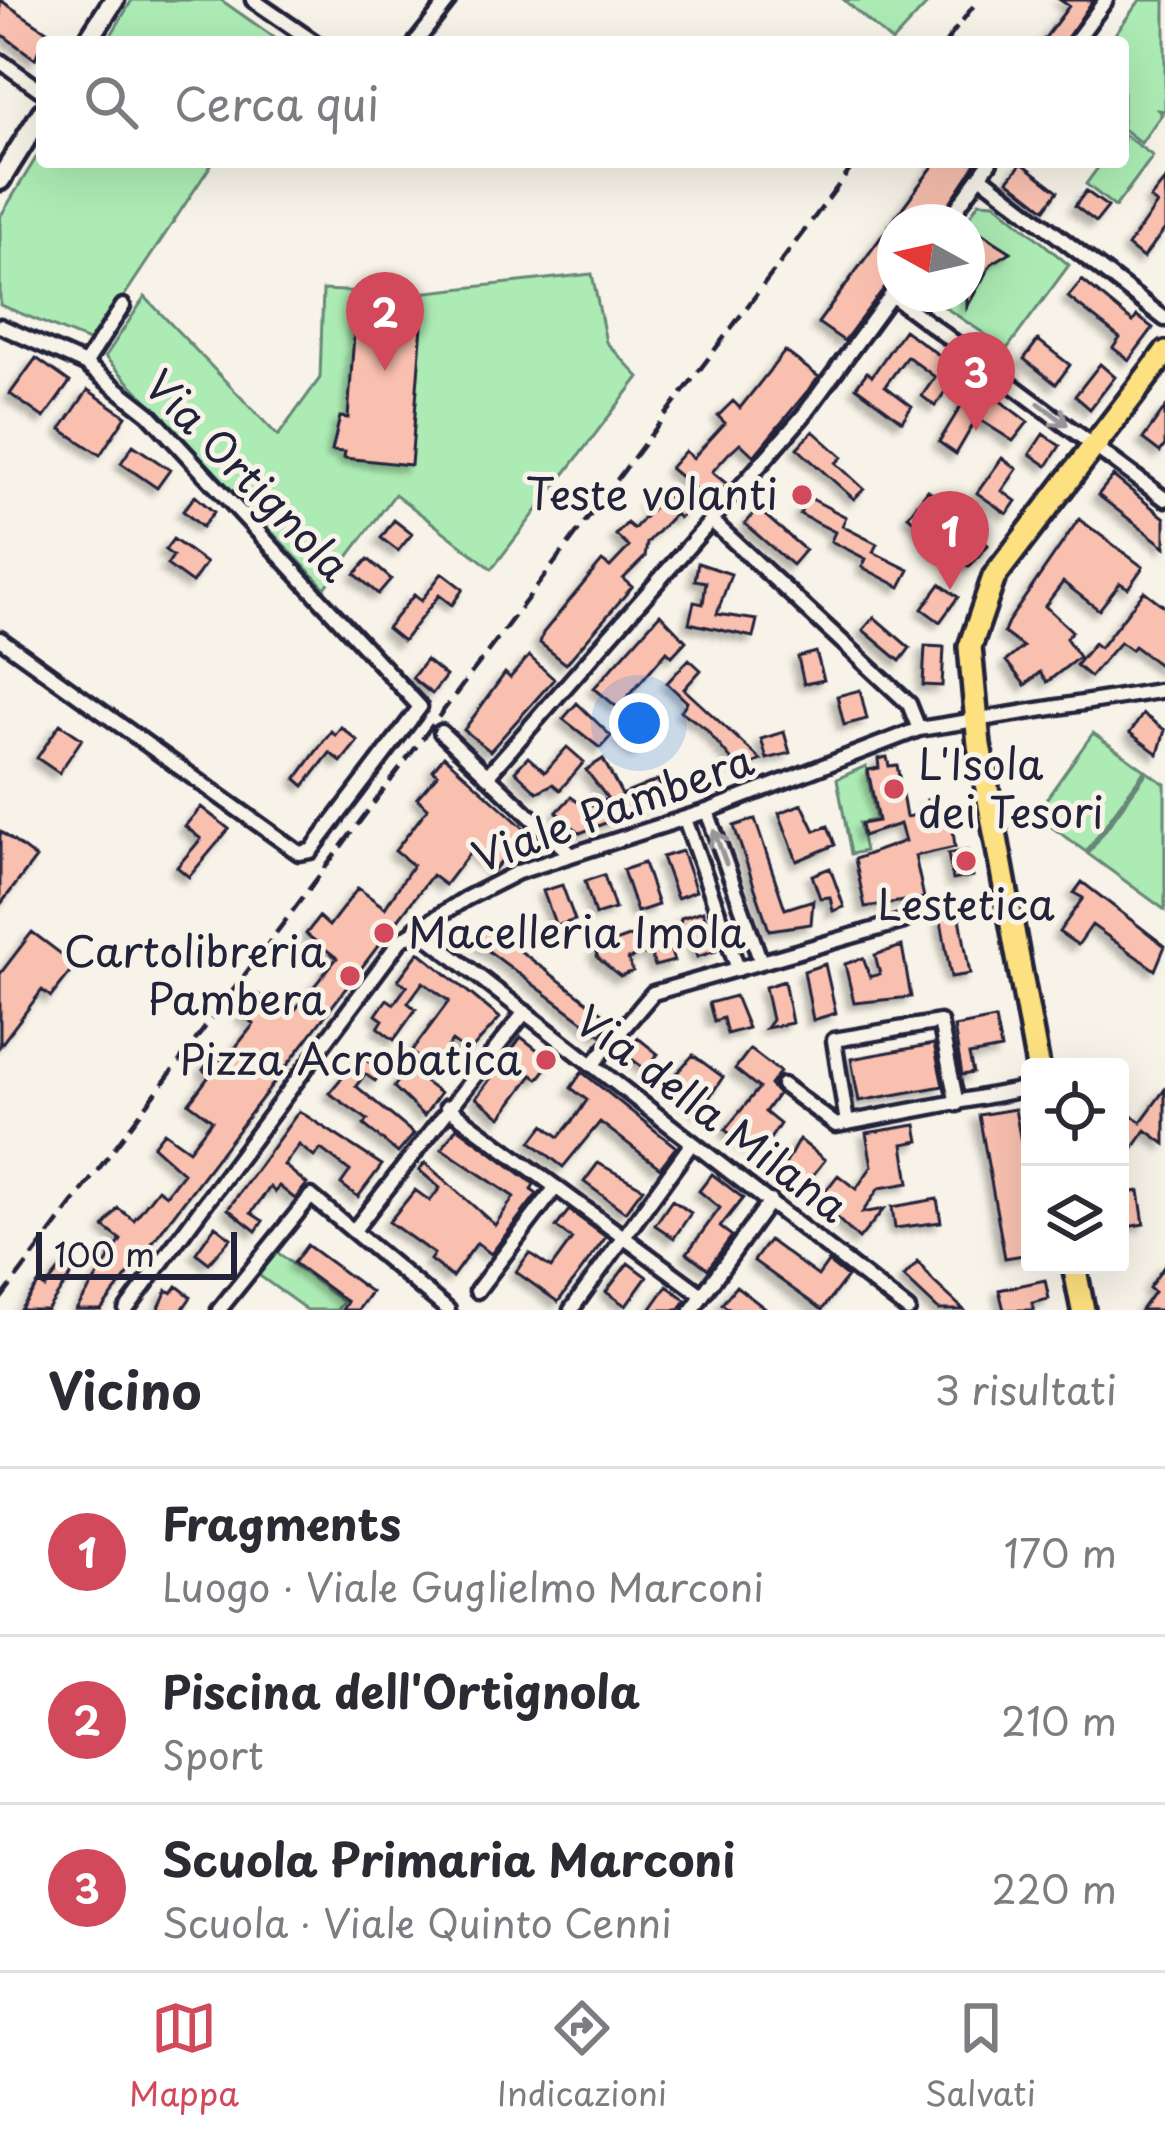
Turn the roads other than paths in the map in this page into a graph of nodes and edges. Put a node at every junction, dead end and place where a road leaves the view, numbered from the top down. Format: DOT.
graph roads {
  1 [pos="114,0"];
  2 [pos="253,0"];
  3 [pos="449,0"];
  4 [pos="1106,0"];
  5 [pos="91,36"];
  6 [pos="305,36"];
  7 [pos="421,36"];
  8 [pos="1079,36"];
  9 [pos="0,62"];
  10 [pos="36,87"];
  11 [pos="36,123"];
  12 [pos="987,168"];
  13 [pos="982,177"];
  14 [pos="0,180"];
  15 [pos="961,204"];
  16 [pos="123,306"];
  17 [pos="878,312"];
  18 [pos="919,312"];
  19 [pos="1165,319"];
  20 [pos="0,326"];
  21 [pos="1162,362"];
  22 [pos="86,364"];
  23 [pos="1094,445"];
  24 [pos="1165,500"];
  25 [pos="713,522"];
  26 [pos="0,638"];
  27 [pos="1165,690"];
  28 [pos="975,719"];
  29 [pos="919,730"];
  30 [pos="441,732"];
  31 [pos="487,776"];
  32 [pos="707,811"];
  33 [pos="685,819"];
  34 [pos="570,854"];
  35 [pos="904,921"];
  36 [pos="416,928"];
  37 [pos="761,962"];
  38 [pos="738,969"];
  39 [pos="525,1012"];
  40 [pos="1037,1058"];
  41 [pos="592,1065"];
  42 [pos="783,1085"];
  43 [pos="1021,1090"];
  44 [pos="957,1104"];
  45 [pos="447,1107"];
  46 [pos="848,1123"];
  47 [pos="692,1143"];
  48 [pos="556,1187"];
  49 [pos="770,1201"];
  50 [pos="355,1229"];
  51 [pos="625,1238"];
  52 [pos="1076,1274"];
  53 [pos="477,1291"];
  54 [pos="698,1305"];
  55 [pos="126,1310"];
  56 [pos="219,1310"];
  57 [pos="448,1310"];
  58 [pos="571,1310"];
  59 [pos="908,1310"];
  60 [pos="1082,1310"];
  1 -- 5 [label="main road"];
  2 -- 6 [label="street"];
  3 -- 7 [label="street"];
  4 -- 8 [label="street"];
  9 -- 10 [label="street"];
  11 -- 14 [label="main road"];
  12 -- 13 [label="street"];
  13 -- 15 [label="street"];
  13 -- 19 [label="street"];
  16 -- 22 [label="street"];
  17 -- 25 [label="street"];
  18 -- 23 [label="street, one-way"];
  20 -- 22 [label="street, Via Ortignola"];
  21 -- 23 [label="main road"];
  22 -- 26 [label="street, Via Ortignola"];
  23 -- 24 [label="street"];
  23 -- 28 [label="main road"];
  25 -- 29 [label="street"];
  25 -- 31 [label="street"];
  27 -- 28 [label="street, Viale Pambera"];
  28 -- 29 [label="street, Viale Pambera"];
  28 -- 40 [label="main road"];
  29 -- 32 [label="street, Viale Pambera"];
  30 -- 31 [label="street"];
  31 -- 34 [label="street"];
  32 -- 33 [label="street, Viale Pambera"];
  37 -- 32 [label="street, one-way"];
  33 -- 34 [label="street, Viale Pambera"];
  33 -- 38 [label="street"];
  34 -- 36 [label="street, Viale Pambera"];
  35 -- 37 [label="street"];
  36 -- 39 [label="street, Via della Milana"];
  36 -- 55 [label="street, Viale Pambera"];
  37 -- 38 [label="street"];
  38 -- 41 [label="street"];
  39 -- 41 [label="street, Via della Milana"];
  39 -- 45 [label="street"];
  41 -- 47 [label="street, Via della Milana"];
  42 -- 46 [label="street"];
  43 -- 44 [label="street"];
  44 -- 46 [label="street"];
  44 -- 46 [label="street"];
  45 -- 48 [label="street"];
  45 -- 50 [label="street"];
  47 -- 49 [label="street, Via della Milana"];
  47 -- 51 [label="street"];
  48 -- 51 [label="street"];
  48 -- 53 [label="street"];
  49 -- 54 [label="street"];
  49 -- 59 [label="street, Via della Milana"];
  50 -- 56 [label="street"];
  50 -- 57 [label="street"];
  51 -- 54 [label="street"];
  51 -- 58 [label="street"];
  52 -- 60 [label="main road"];
}
